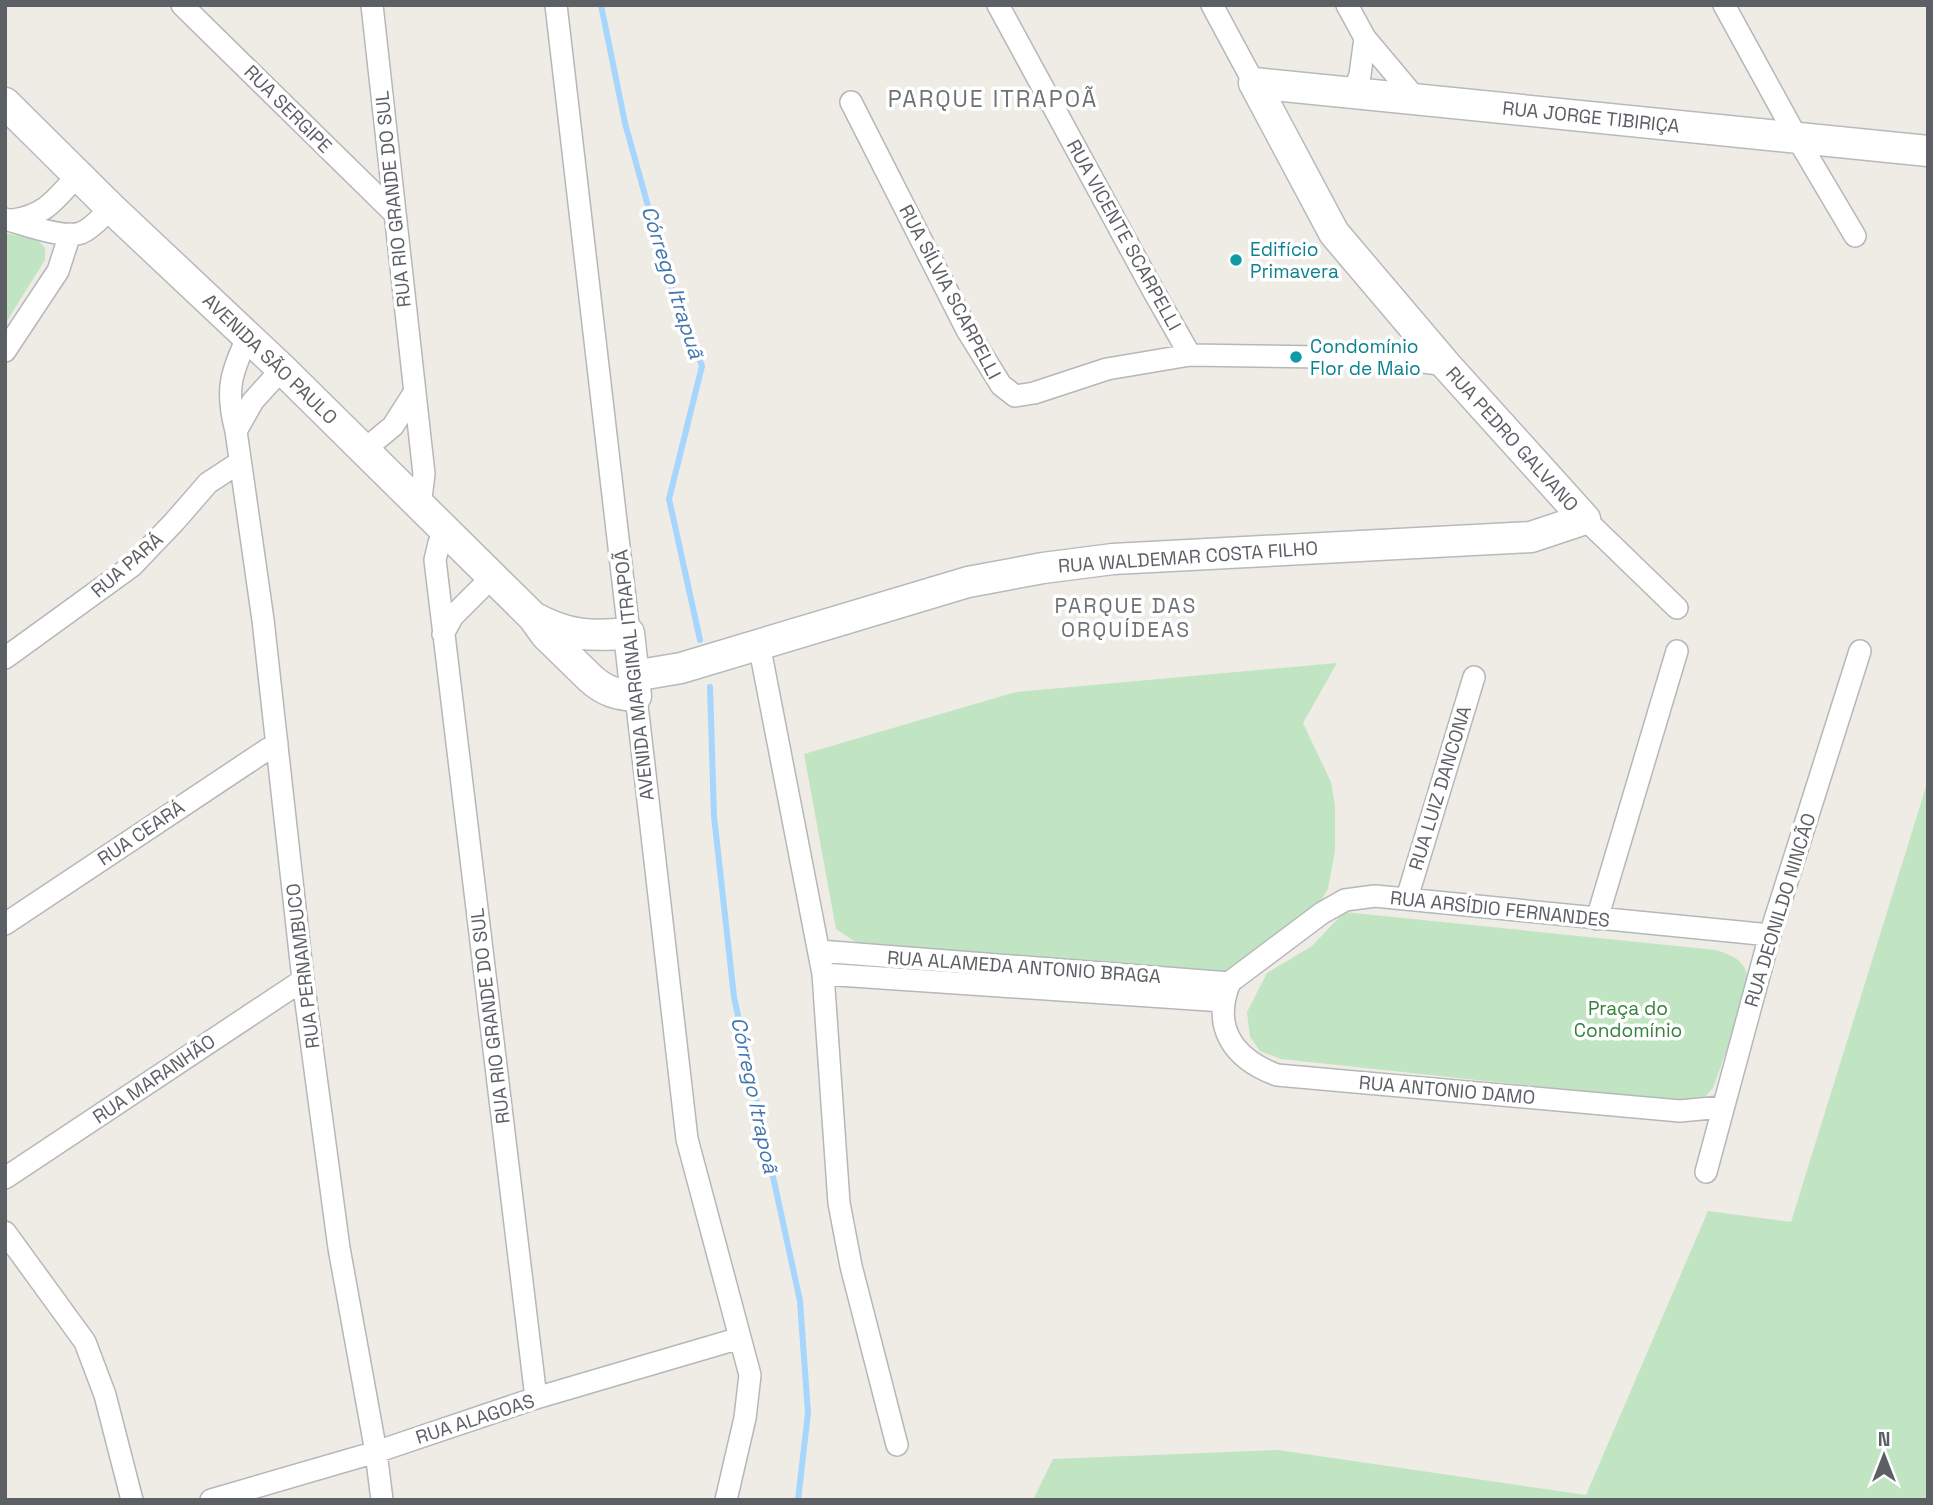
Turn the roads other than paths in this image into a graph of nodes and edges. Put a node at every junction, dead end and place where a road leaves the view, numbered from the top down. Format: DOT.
graph roads {
  1 [pos="182,5"];
  2 [pos="372,5"];
  3 [pos="556,5"];
  4 [pos="998,5"];
  5 [pos="1212,5"];
  6 [pos="1347,5"];
  7 [pos="1724,5"];
  8 [pos="1365,38"];
  9 [pos="1254,83"];
  10 [pos="1353,93"];
  11 [pos="1417,100"];
  12 [pos="851,102"];
  13 [pos="5,103"];
  14 [pos="1797,138"];
  15 [pos="1928,151"];
  16 [pos="78,175"];
  17 [pos="111,208"];
  18 [pos="394,213"];
  19 [pos="8,220"];
  20 [pos="71,234"];
  21 [pos="1855,236"];
  22 [pos="1418,332"];
  23 [pos="248,337"];
  24 [pos="5,351"];
  25 [pos="1191,355"];
  26 [pos="1394,358"];
  27 [pos="1446,365"];
  28 [pos="282,369"];
  29 [pos="415,394"];
  30 [pos="236,430"];
  31 [pos="364,450"];
  32 [pos="240,461"];
  33 [pos="420,506"];
  34 [pos="1585,519"];
  35 [pos="446,531"];
  36 [pos="492,577"];
  37 [pos="1677,608"];
  38 [pos="533,618"];
  39 [pos="629,633"];
  40 [pos="443,634"];
  41 [pos="759,644"];
  42 [pos="1677,651"];
  43 [pos="1860,651"];
  44 [pos="5,658"];
  45 [pos="1474,677"];
  46 [pos="635,686"];
  47 [pos="277,743"];
  48 [pos="1407,898"];
  49 [pos="1597,919"];
  50 [pos="5,924"];
  51 [pos="1770,935"];
  52 [pos="819,951"];
  53 [pos="823,974"];
  54 [pos="303,980"];
  55 [pos="1226,993"];
  56 [pos="1722,1107"];
  57 [pos="1706,1172"];
  58 [pos="5,1178"];
  59 [pos="5,1232"];
  60 [pos="740,1339"];
  61 [pos="536,1398"];
  62 [pos="897,1446"];
  63 [pos="376,1452"];
  64 [pos="223,1498"];
  65 [pos="132,1500"];
  66 [pos="382,1500"];
  67 [pos="726,1500"];
  1 -- 18 [label="street, RUA SERGIPE"];
  2 -- 18 [label="street, RUA RIO GRANDE DO SUL"];
  3 -- 39 [label="street, AVENIDA MARGINAL ITRAPOÃ"];
  4 -- 25 [label="street, RUA VICENTE SCARPELLI"];
  5 -- 9 [label="street, RUA PEDRO GALVANO"];
  6 -- 8 [label="street"];
  7 -- 14 [label="street"];
  8 -- 10 [label="street"];
  8 -- 11 [label="street"];
  9 -- 10 [label="main road, RUA JORGE TIBIRIÇA"];
  9 -- 22 [label="main road, RUA PEDRO GALVANO"];
  10 -- 11 [label="main road, RUA JORGE TIBIRIÇA"];
  11 -- 14 [label="main road, RUA JORGE TIBIRIÇA"];
  12 -- 25 [label="street, RUA SÍLVIA SCARPELLI"];
  13 -- 16 [label="main road, AVENIDA SÃO PAULO"];
  14 -- 15 [label="main road, RUA JORGE TIBIRIÇA"];
  14 -- 21 [label="street"];
  16 -- 17 [label="main road, AVENIDA SÃO PAULO"];
  16 -- 19 [label="street"];
  17 -- 20 [label="street"];
  17 -- 23 [label="main road, AVENIDA SÃO PAULO"];
  18 -- 29 [label="street, RUA RIO GRANDE DO SUL"];
  19 -- 20 [label="street"];
  20 -- 24 [label="street"];
  22 -- 26 [label="street"];
  22 -- 27 [label="main road, RUA PEDRO GALVANO"];
  23 -- 28 [label="main road, AVENIDA SÃO PAULO"];
  23 -- 30 [label="street, RUA PERNAMBUCO"];
  25 -- 26 [label="street, RUA SÍLVIA SCARPELLI"];
  26 -- 27 [label="street, RUA SÍLVIA SCARPELLI"];
  27 -- 34 [label="main road, RUA PEDRO GALVANO"];
  28 -- 30 [label="street"];
  28 -- 31 [label="main road, AVENIDA SÃO PAULO"];
  29 -- 31 [label="street"];
  29 -- 33 [label="street, RUA RIO GRANDE DO SUL"];
  30 -- 32 [label="street, RUA PERNAMBUCO"];
  31 -- 33 [label="main road, AVENIDA SÃO PAULO"];
  32 -- 44 [label="street, RUA PARÁ"];
  32 -- 47 [label="street, RUA PERNAMBUCO"];
  33 -- 35 [label="main road, AVENIDA SÃO PAULO"];
  34 -- 37 [label="street, RUA PEDRO GALVANO"];
  34 -- 41 [label="main road, RUA WALDEMAR COSTA FILHO"];
  35 -- 36 [label="main road, AVENIDA SÃO PAULO"];
  35 -- 40 [label="street, RUA RIO GRANDE DO SUL"];
  36 -- 38 [label="main road, AVENIDA SÃO PAULO"];
  36 -- 40 [label="street"];
  38 -- 39 [label="main road, AVENIDA SÃO PAULO"];
  38 -- 46 [label="main road, AVENIDA SÃO PAULO"];
  39 -- 46 [label="main road, AVENIDA MARGINAL ITRAPOÃ"];
  40 -- 61 [label="street, RUA RIO GRANDE DO SUL"];
  41 -- 46 [label="main road, RUA WALDEMAR COSTA FILHO"];
  41 -- 52 [label="street"];
  42 -- 49 [label="street"];
  43 -- 51 [label="street, RUA DEONILDO NINCÃO"];
  45 -- 48 [label="street, RUA LUIZ DANCONA"];
  46 -- 60 [label="street, AVENIDA MARGINAL ITRAPOÃ"];
  47 -- 50 [label="street, RUA CEARÁ"];
  47 -- 54 [label="street, RUA PERNAMBUCO"];
  48 -- 49 [label="street, RUA ARSÍDIO FERNANDES"];
  48 -- 55 [label="street, RUA ARSÍDIO FERNANDES"];
  49 -- 51 [label="street, RUA ARSÍDIO FERNANDES"];
  51 -- 56 [label="street, RUA DEONILDO NINCÃO"];
  52 -- 53 [label="street"];
  52 -- 55 [label="street, RUA ALAMEDA ANTONIO BRAGA"];
  53 -- 55 [label="street, RUA ALAMEDA ANTONIO BRAGA"];
  53 -- 62 [label="street"];
  54 -- 58 [label="street, RUA MARANHÃO"];
  54 -- 63 [label="street, RUA PERNAMBUCO"];
  55 -- 56 [label="street, RUA ANTONIO DAMO"];
  56 -- 57 [label="street, RUA DEONILDO NINCÃO"];
  59 -- 65 [label="street"];
  60 -- 61 [label="street, RUA ALAGOAS"];
  60 -- 67 [label="street, AVENIDA MARGINAL ITRAPOÃ"];
  61 -- 63 [label="street, RUA ALAGOAS"];
  63 -- 64 [label="street, RUA ALAGOAS"];
  63 -- 66 [label="street, RUA PERNAMBUCO"];
}
